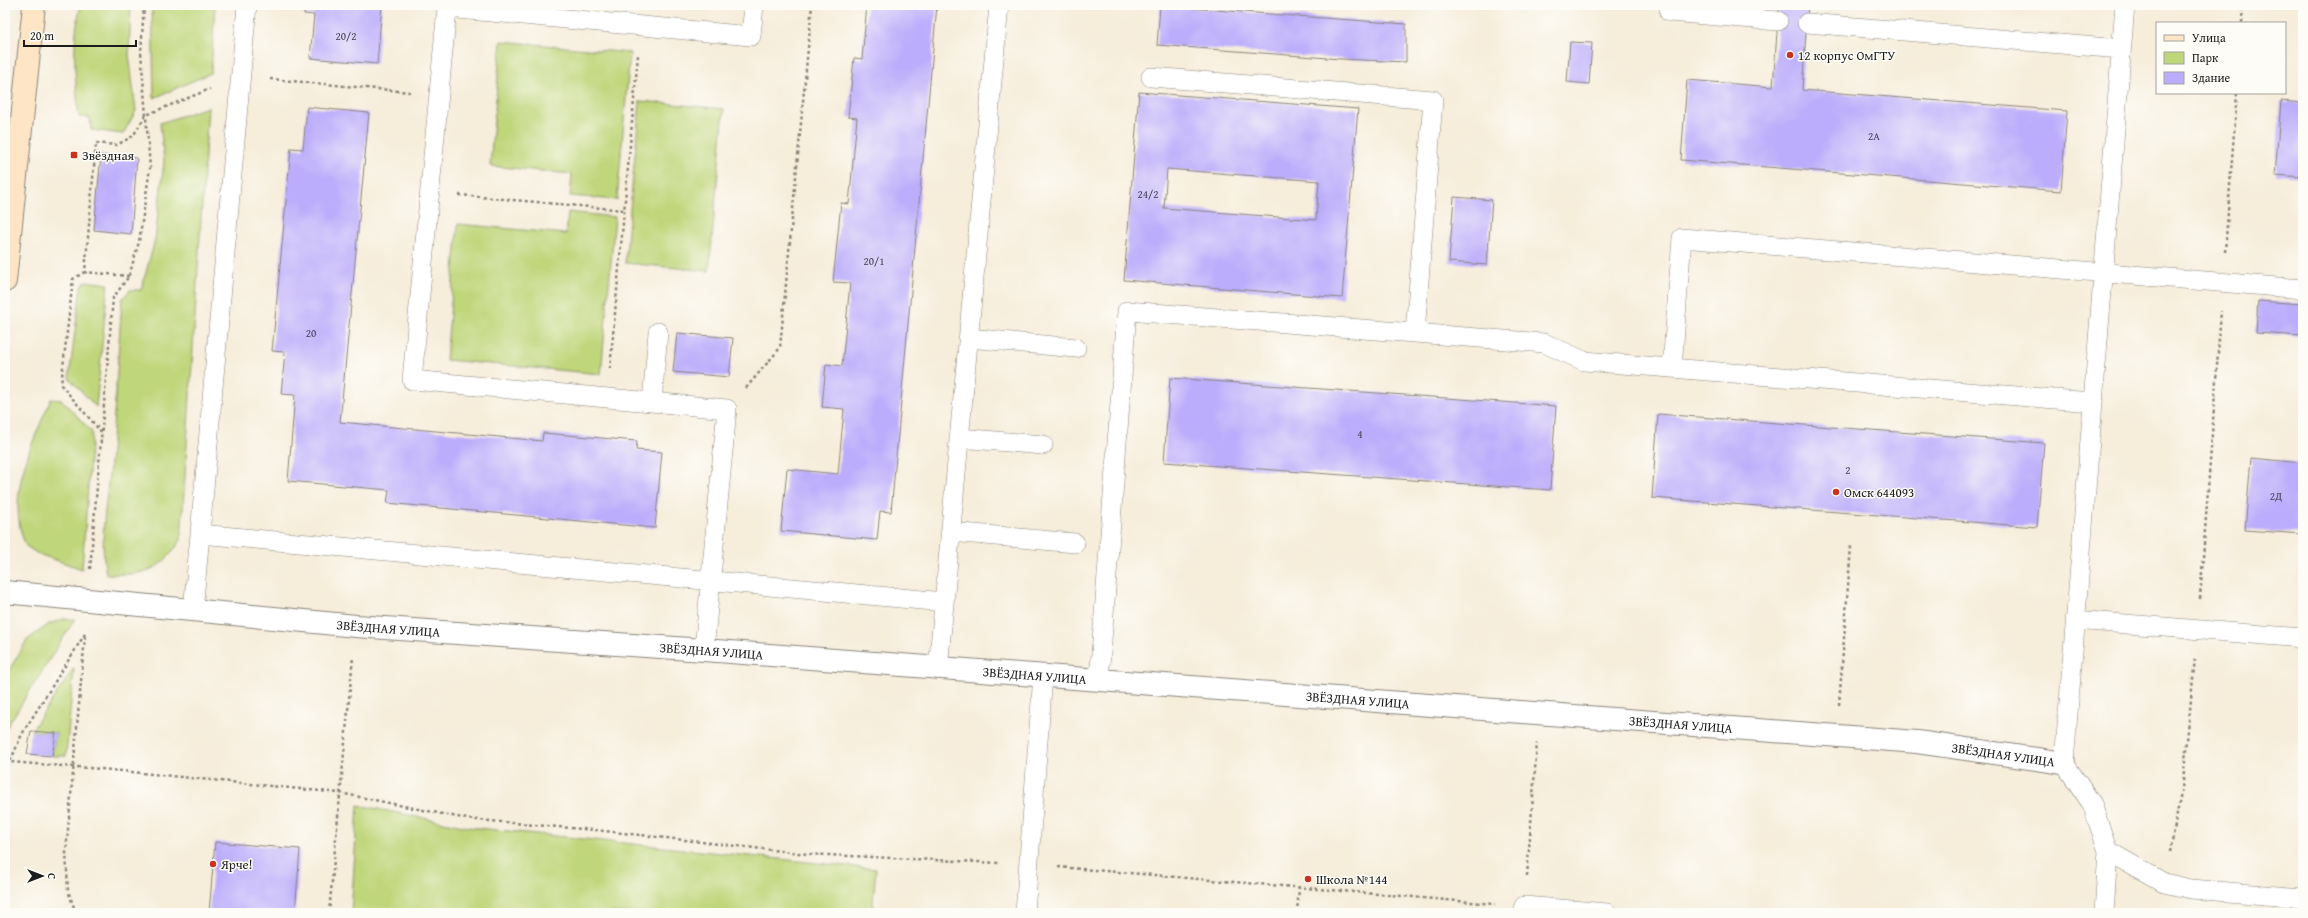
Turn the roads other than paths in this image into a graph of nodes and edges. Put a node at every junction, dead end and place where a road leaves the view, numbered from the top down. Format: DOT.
graph roads {
  1 [pos="34,5"];
  2 [pos="247,5"];
  3 [pos="754,5"];
  4 [pos="999,5"];
  5 [pos="1669,5"];
  6 [pos="2125,5"];
  7 [pos="1778,21"];
  8 [pos="1807,23"];
  9 [pos="2121,49"];
  10 [pos="1151,77"];
  11 [pos="2103,272"];
  12 [pos="5,281"];
  13 [pos="2303,289"];
  14 [pos="658,332"];
  15 [pos="1415,333"];
  16 [pos="969,338"];
  17 [pos="1076,348"];
  18 [pos="1672,368"];
  19 [pos="652,402"];
  20 [pos="2092,402"];
  21 [pos="960,438"];
  22 [pos="1043,445"];
  23 [pos="951,532"];
  24 [pos="200,534"];
  25 [pos="1075,543"];
  26 [pos="710,581"];
  27 [pos="5,592"];
  28 [pos="944,602"];
  29 [pos="193,611"];
  30 [pos="2075,620"];
  31 [pos="2303,638"];
  32 [pos="704,650"];
  33 [pos="938,669"];
  34 [pos="1043,676"];
  35 [pos="1099,680"];
  36 [pos="2064,762"];
  37 [pos="2108,851"];
  38 [pos="2303,898"];
  39 [pos="1524,910"];
  40 [pos="1025,913"];
  41 [pos="1607,913"];
  42 [pos="2104,913"];
  1 -- 12 [label="main road"];
  2 -- 24 [label="lane"];
  3 -- 19 [label="lane"];
  4 -- 16 [label="lane"];
  5 -- 7 [label="lane"];
  6 -- 9 [label="lane"];
  8 -- 9 [label="lane"];
  9 -- 11 [label="lane"];
  10 -- 15 [label="lane"];
  11 -- 13 [label="lane"];
  11 -- 18 [label="lane"];
  11 -- 20 [label="lane"];
  14 -- 19 [label="lane"];
  15 -- 18 [label="lane"];
  15 -- 35 [label="lane"];
  16 -- 17 [label="lane"];
  16 -- 21 [label="lane"];
  18 -- 20 [label="lane"];
  19 -- 26 [label="lane"];
  20 -- 30 [label="lane"];
  21 -- 22 [label="lane"];
  21 -- 23 [label="lane"];
  23 -- 25 [label="lane"];
  23 -- 28 [label="lane"];
  24 -- 26 [label="lane"];
  24 -- 29 [label="lane"];
  26 -- 28 [label="lane"];
  26 -- 32 [label="lane"];
  27 -- 29 [label="street, ЗВЁЗДНАЯ УЛИЦА"];
  28 -- 33 [label="lane"];
  29 -- 32 [label="street, ЗВЁЗДНАЯ УЛИЦА"];
  30 -- 31 [label="lane"];
  30 -- 36 [label="lane"];
  32 -- 33 [label="street, ЗВЁЗДНАЯ УЛИЦА"];
  33 -- 34 [label="street, ЗВЁЗДНАЯ УЛИЦА"];
  34 -- 35 [label="street, ЗВЁЗДНАЯ УЛИЦА"];
  34 -- 40 [label="lane"];
  35 -- 36 [label="street, ЗВЁЗДНАЯ УЛИЦА"];
  36 -- 37 [label="lane"];
  37 -- 38 [label="lane"];
  37 -- 42 [label="lane"];
  39 -- 41 [label="lane"];
}
